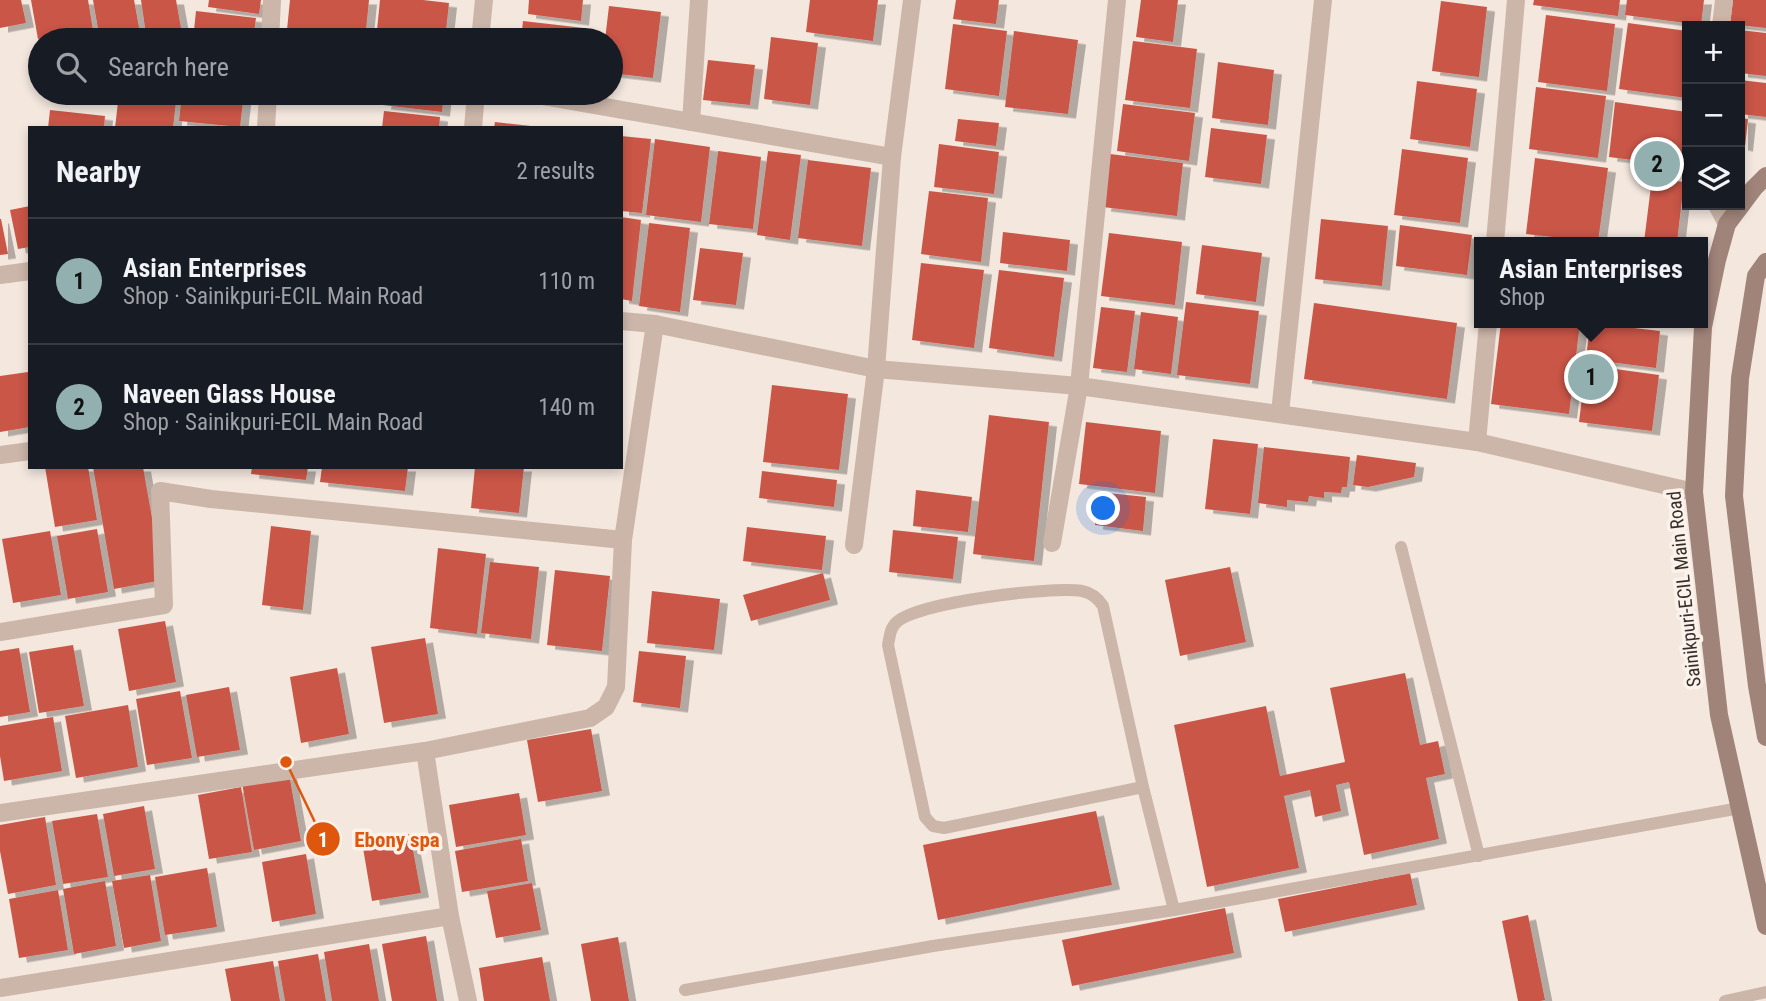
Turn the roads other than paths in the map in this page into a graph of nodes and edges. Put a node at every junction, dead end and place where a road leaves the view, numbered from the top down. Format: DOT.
graph roads {
  1 [pos="272,0"];
  2 [pos="484,0"];
  3 [pos="699,0"];
  4 [pos="912,0"];
  5 [pos="1117,0"];
  6 [pos="1323,0"];
  7 [pos="1516,0"];
  8 [pos="1724,0"];
  9 [pos="1722,21"];
  10 [pos="271,28"];
  11 [pos="481,28"];
  12 [pos="267,105"];
  13 [pos="475,105"];
  14 [pos="596,105"];
  15 [pos="691,121"];
  16 [pos="266,126"];
  17 [pos="473,126"];
  18 [pos="892,157"];
  19 [pos="1766,176"];
  20 [pos="1720,210"];
  21 [pos="1727,224"];
  22 [pos="1495,237"];
  23 [pos="1766,262"];
  24 [pos="28,271"];
  25 [pos="0,275"];
  26 [pos="1708,303"];
  27 [pos="623,321"];
  28 [pos="655,324"];
  29 [pos="1488,328"];
  30 [pos="1703,328"];
  31 [pos="876,369"];
  32 [pos="1079,386"];
  33 [pos="1280,413"];
  34 [pos="1477,442"];
  35 [pos="28,451"];
  36 [pos="0,455"];
  37 [pos="1694,492"];
  38 [pos="623,540"];
  39 [pos="1052,543"];
  40 [pos="854,545"];
  41 [pos="1401,547"];
  42 [pos="0,632"];
  43 [pos="1766,737"];
  44 [pos="425,751"];
  45 [pos="1143,787"];
  46 [pos="1740,808"];
  47 [pos="0,813"];
  48 [pos="1479,856"];
  49 [pos="1174,910"];
  50 [pos="450,916"];
  51 [pos="1766,926"];
  52 [pos="0,988"];
  53 [pos="685,990"];
  54 [pos="1766,992"];
  55 [pos="468,1001"];
  56 [pos="1725,1001"];
  1 -- 10 [label="street"];
  2 -- 11 [label="street"];
  3 -- 15 [label="street"];
  4 -- 18 [label="street"];
  5 -- 32 [label="street"];
  6 -- 33 [label="street"];
  7 -- 22 [label="street"];
  8 -- 9 [label="street"];
  12 -- 16 [label="street"];
  13 -- 17 [label="street"];
  14 -- 15 [label="street"];
  15 -- 18 [label="street"];
  18 -- 31 [label="street"];
  19 -- 21 [label="main road, Sainikpuri-ECIL Main Road"];
  20 -- 21 [label="street"];
  21 -- 26 [label="main road, Sainikpuri-ECIL Main Road"];
  23 -- 43 [label="main road"];
  24 -- 25 [label="street"];
  27 -- 28 [label="street"];
  28 -- 31 [label="street"];
  28 -- 38 [label="street"];
  29 -- 34 [label="street"];
  30 -- 37 [label="main road, Sainikpuri-ECIL Main Road"];
  31 -- 32 [label="street"];
  31 -- 40 [label="street"];
  32 -- 33 [label="street"];
  32 -- 39 [label="street"];
  33 -- 34 [label="street"];
  34 -- 37 [label="street"];
  35 -- 36 [label="street"];
  37 -- 46 [label="main road, Sainikpuri-ECIL Main Road"];
  38 -- 42 [label="street"];
  38 -- 44 [label="street"];
  41 -- 48 [label="lane"];
  44 -- 47 [label="street"];
  44 -- 50 [label="street"];
  45 -- 45 [label="lane"];
  45 -- 49 [label="lane"];
  46 -- 48 [label="lane"];
  46 -- 51 [label="main road, Sainikpuri-ECIL Main Road"];
  48 -- 49 [label="lane"];
  49 -- 53 [label="lane"];
  50 -- 52 [label="street"];
  50 -- 55 [label="street"];
  54 -- 56 [label="lane"];
}
